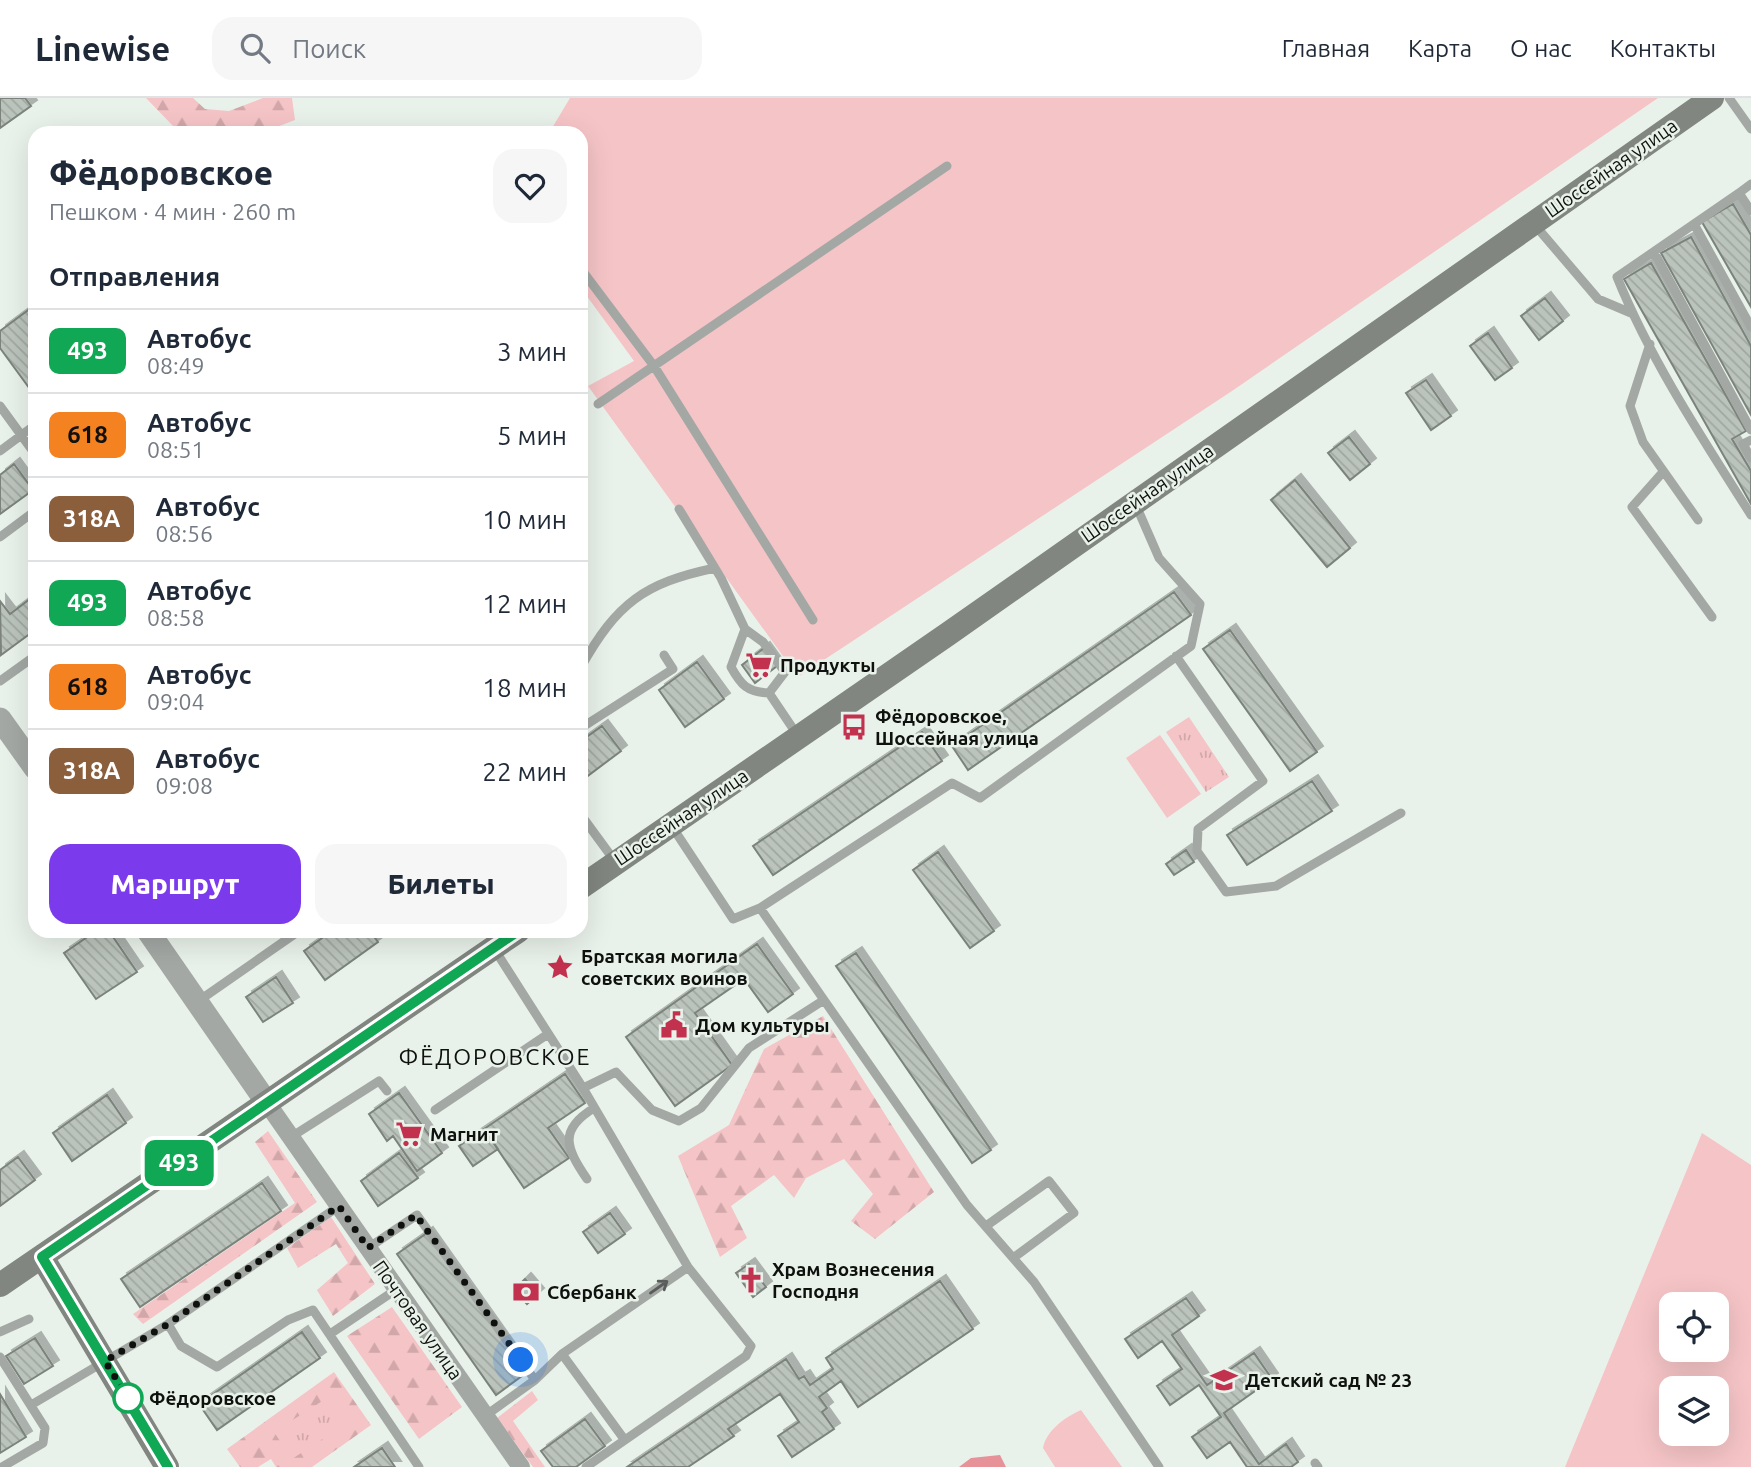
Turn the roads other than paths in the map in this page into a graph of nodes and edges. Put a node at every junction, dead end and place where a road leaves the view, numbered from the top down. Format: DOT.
graph roads {
  1 [pos="1712,98"];
  2 [pos="1729,98"];
  3 [pos="1751,129"];
  4 [pos="947,166"];
  5 [pos="1751,184"];
  6 [pos="1739,193"];
  7 [pos="1751,211"];
  8 [pos="1532,222"];
  9 [pos="1694,224"];
  10 [pos="1654,251"];
  11 [pos="588,278"];
  12 [pos="1631,313"];
  13 [pos="1751,327"];
  14 [pos="1650,344"];
  15 [pos="654,366"];
  16 [pos="598,404"];
  17 [pos="0,406"];
  18 [pos="28,430"];
  19 [pos="1751,430"];
  20 [pos="21,435"];
  21 [pos="1751,440"];
  22 [pos="28,444"];
  23 [pos="0,451"];
  24 [pos="1751,458"];
  25 [pos="1663,471"];
  26 [pos="1135,501"];
  27 [pos="679,509"];
  28 [pos="1751,515"];
  29 [pos="28,517"];
  30 [pos="1698,520"];
  31 [pos="0,537"];
  32 [pos="715,568"];
  33 [pos="1712,617"];
  34 [pos="813,620"];
  35 [pos="745,629"];
  36 [pos="664,655"];
  37 [pos="588,656"];
  38 [pos="1176,656"];
  39 [pos="28,661"];
  40 [pos="0,681"];
  41 [pos="768,693"];
  42 [pos="588,724"];
  43 [pos="2,727"];
  44 [pos="799,737"];
  45 [pos="28,759"];
  46 [pos="1401,813"];
  47 [pos="670,824"];
  48 [pos="588,825"];
  49 [pos="615,862"];
  50 [pos="588,882"];
  51 [pos="760,908"];
  52 [pos="153,938"];
  53 [pos="289,938"];
  54 [pos="508,938"];
  55 [pos="494,948"];
  56 [pos="824,1000"];
  57 [pos="197,1002"];
  58 [pos="548,1034"];
  59 [pos="583,1088"];
  60 [pos="387,1091"];
  61 [pos="267,1103"];
  62 [pos="594,1108"];
  63 [pos="435,1110"];
  64 [pos="291,1137"];
  65 [pos="586,1179"];
  66 [pos="339,1206"];
  67 [pos="986,1226"];
  68 [pos="368,1248"];
  69 [pos="42,1257"];
  70 [pos="1013,1258"];
  71 [pos="688,1267"];
  72 [pos="3,1278"];
  73 [pos="397,1289"];
  74 [pos="29,1319"];
  75 [pos="168,1324"];
  76 [pos="0,1332"];
  77 [pos="330,1334"];
  78 [pos="562,1354"];
  79 [pos="0,1357"];
  80 [pos="105,1361"];
  81 [pos="535,1380"];
  82 [pos="31,1405"];
  83 [pos="485,1416"];
  84 [pos="624,1439"];
  85 [pos="2,1467"];
  86 [pos="167,1467"];
  87 [pos="419,1467"];
  88 [pos="521,1467"];
  89 [pos="586,1467"];
  90 [pos="1159,1467"];
  1 -- 8 [label="main road, Шоссейная улица"];
  2 -- 3 [label="lane"];
  4 -- 15 [label="lane"];
  5 -- 6 [label="lane"];
  6 -- 7 [label="lane"];
  6 -- 9 [label="lane"];
  8 -- 12 [label="lane"];
  8 -- 26 [label="main road, Шоссейная улица"];
  9 -- 10 [label="lane"];
  9 -- 13 [label="lane"];
  10 -- 12 [label="lane"];
  10 -- 19 [label="lane"];
  11 -- 15 [label="lane"];
  12 -- 14 [label="lane"];
  14 -- 25 [label="lane"];
  14 -- 28 [label="lane"];
  15 -- 16 [label="lane"];
  15 -- 34 [label="lane"];
  17 -- 20 [label="lane"];
  18 -- 20 [label="lane"];
  20 -- 22 [label="lane"];
  20 -- 23 [label="lane"];
  21 -- 24 [label="lane"];
  25 -- 30 [label="lane"];
  25 -- 33 [label="lane"];
  26 -- 38 [label="lane"];
  26 -- 44 [label="main road, Шоссейная улица"];
  27 -- 32 [label="lane"];
  29 -- 31 [label="lane"];
  32 -- 35 [label="lane"];
  32 -- 37 [label="lane"];
  35 -- 41 [label="lane"];
  35 -- 41 [label="lane"];
  36 -- 42 [label="lane"];
  38 -- 46 [label="lane"];
  38 -- 51 [label="lane"];
  39 -- 40 [label="lane"];
  41 -- 44 [label="lane"];
  43 -- 45 [label="street"];
  44 -- 47 [label="main road, Шоссейная улица"];
  47 -- 49 [label="main road, Шоссейная улица"];
  47 -- 51 [label="lane"];
  48 -- 49 [label="lane"];
  49 -- 50 [label="main road, Шоссейная улица"];
  51 -- 56 [label="lane"];
  52 -- 57 [label="street, Почтовая улица"];
  53 -- 57 [label="lane"];
  54 -- 55 [label="main road"];
  55 -- 58 [label="lane"];
  55 -- 61 [label="main road"];
  56 -- 59 [label="lane"];
  56 -- 67 [label="lane"];
  57 -- 61 [label="street, Почтовая улица"];
  58 -- 59 [label="lane"];
  58 -- 63 [label="lane"];
  59 -- 62 [label="lane"];
  60 -- 64 [label="lane"];
  61 -- 64 [label="street, Почтовая улица"];
  61 -- 69 [label="main road"];
  62 -- 65 [label="lane"];
  62 -- 71 [label="lane"];
  64 -- 66 [label="street, Почтовая улица"];
  66 -- 68 [label="street, Почтовая улица"];
  66 -- 75 [label="lane"];
  67 -- 70 [label="lane"];
  67 -- 70 [label="lane"];
  68 -- 73 [label="street, Почтовая улица"];
  68 -- 81 [label="lane"];
  69 -- 72 [label="main road"];
  69 -- 80 [label="main road"];
  70 -- 90 [label="lane"];
  78 -- 71 [label="lane, one-way"];
  71 -- 84 [label="lane"];
  73 -- 77 [label="lane"];
  73 -- 83 [label="street, Почтовая улица"];
  74 -- 76 [label="lane"];
  75 -- 77 [label="lane"];
  75 -- 80 [label="lane"];
  77 -- 87 [label="lane"];
  78 -- 81 [label="lane"];
  78 -- 84 [label="lane"];
  79 -- 82 [label="lane"];
  80 -- 82 [label="lane"];
  80 -- 86 [label="main road"];
  81 -- 83 [label="lane"];
  82 -- 85 [label="lane"];
  83 -- 88 [label="street, Почтовая улица"];
  84 -- 89 [label="lane"];
}
